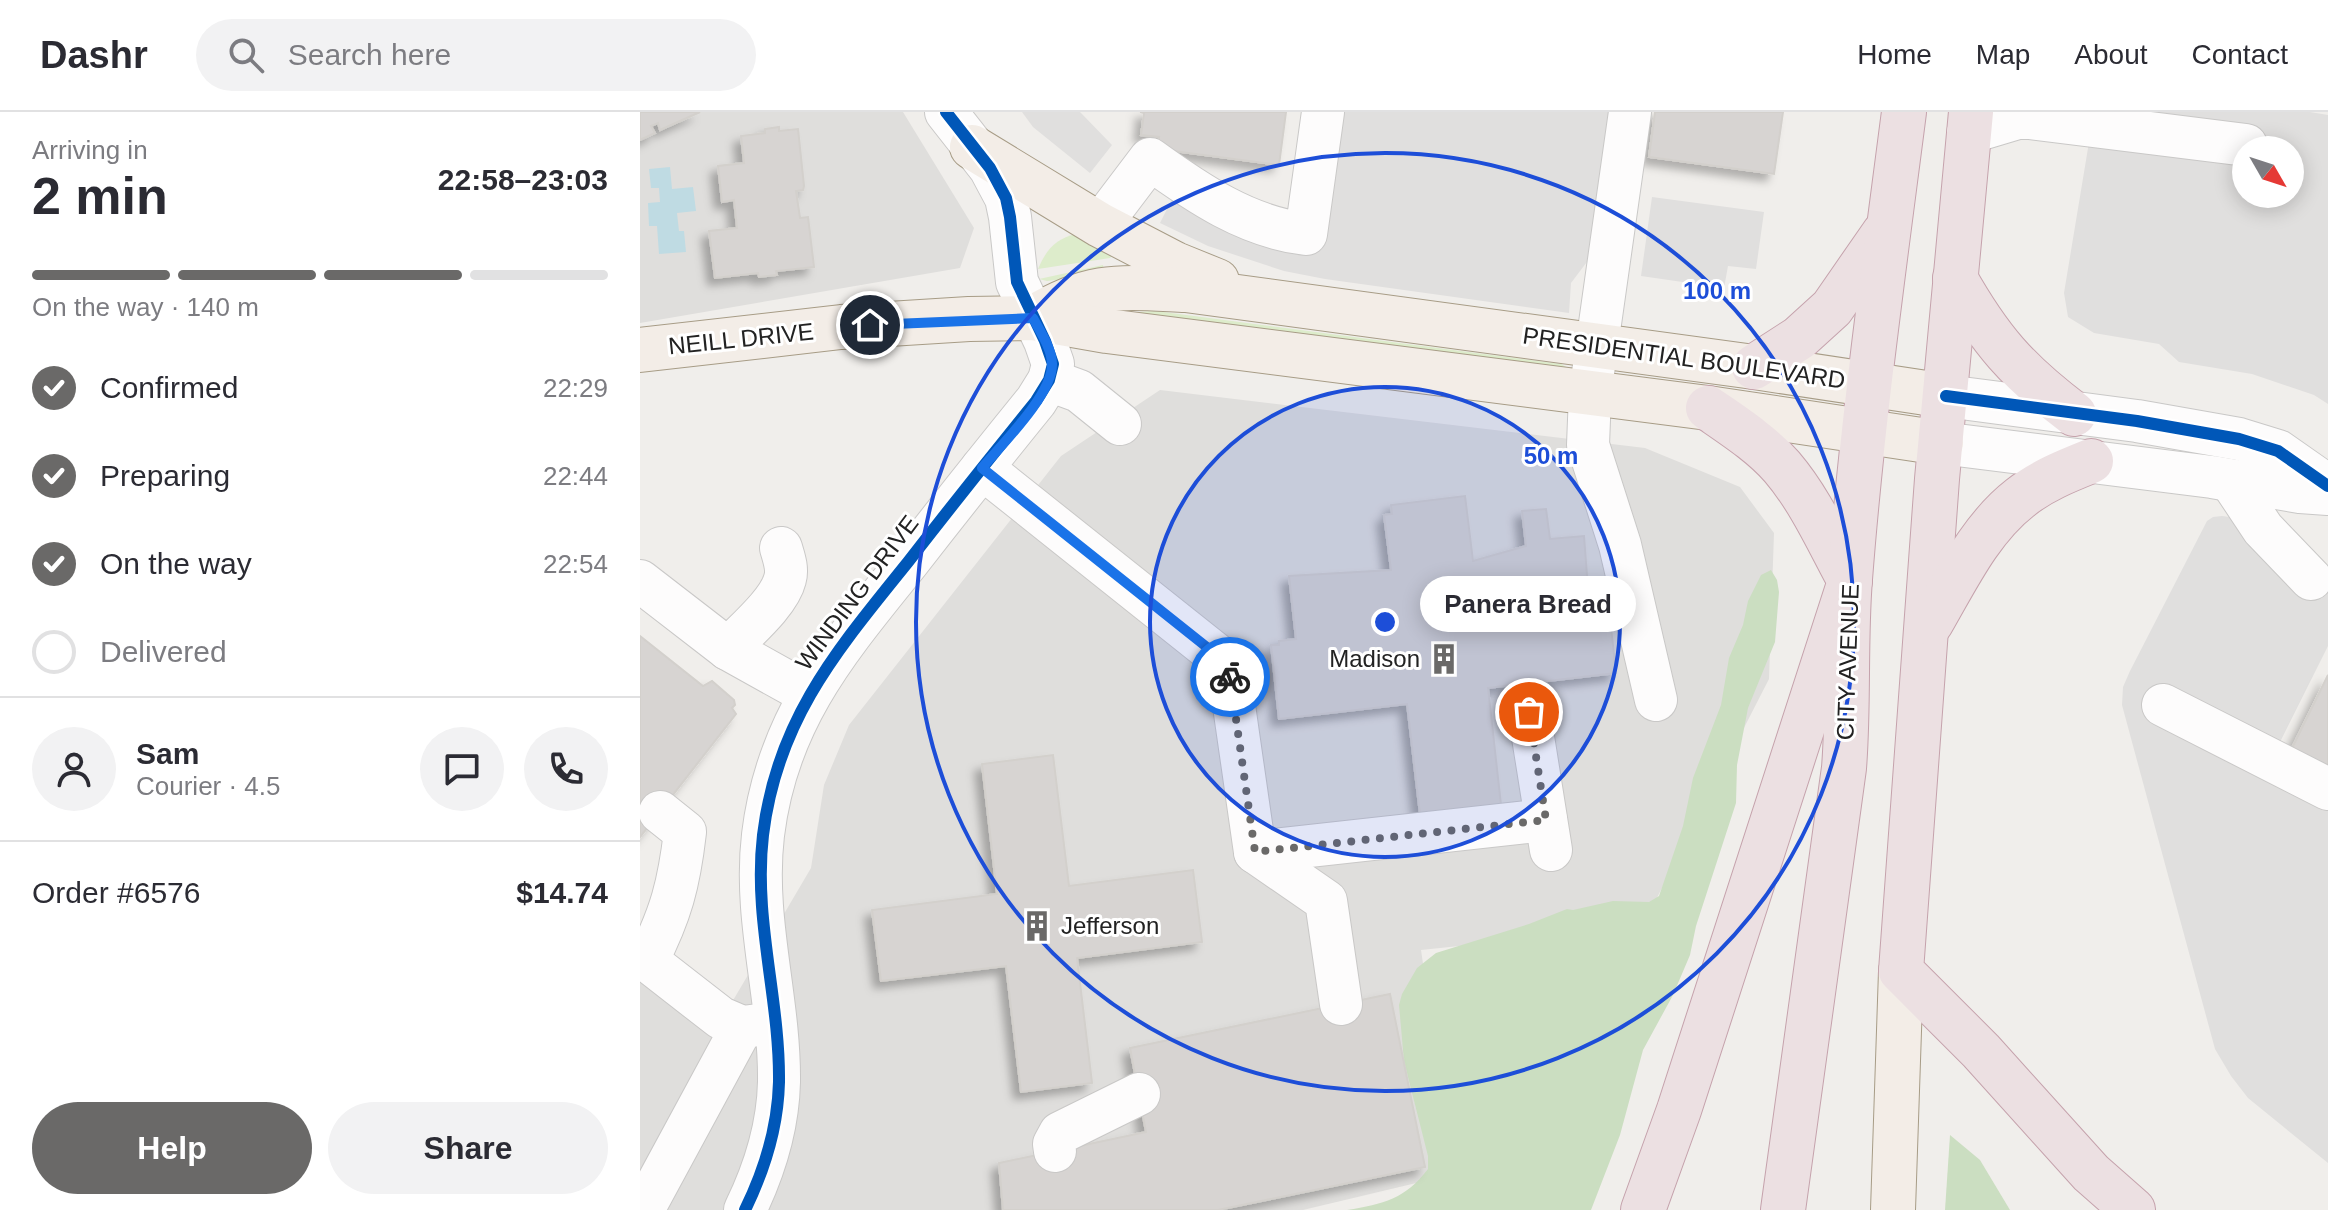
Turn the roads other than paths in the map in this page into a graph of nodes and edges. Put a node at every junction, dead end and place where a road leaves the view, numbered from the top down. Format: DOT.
graph roads {
  1 [pos="946,112"];
  2 [pos="1323,112"];
  3 [pos="1630,112"];
  4 [pos="1904,112"];
  5 [pos="2196,112"];
  6 [pos="1970,122"];
  7 [pos="972,147"];
  8 [pos="1889,224"];
  9 [pos="1100,225"];
  10 [pos="1955,278"];
  11 [pos="1280,303"];
  12 [pos="1033,318"];
  13 [pos="1596,346"];
  14 [pos="640,350"];
  15 [pos="1754,367"];
  16 [pos="1049,380"];
  17 [pos="1870,383"];
  18 [pos="1590,394"];
  19 [pos="1946,396"];
  20 [pos="1708,408"];
  21 [pos="2074,414"];
  22 [pos="1120,424"];
  23 [pos="1865,432"];
  24 [pos="1941,443"];
  25 [pos="2091,461"];
  26 [pos="982,468"];
  27 [pos="2231,481"];
  28 [pos="2328,486"];
  29 [pos="2328,494"];
  30 [pos="781,548"];
  31 [pos="2311,579"];
  32 [pos="640,581"];
  33 [pos="1850,581"];
  34 [pos="1926,632"];
  35 [pos="728,649"];
  36 [pos="809,694"];
  37 [pos="1656,700"];
  38 [pos="2163,705"];
  39 [pos="1529,712"];
  40 [pos="2328,789"];
  41 [pos="660,812"];
  42 [pos="1255,852"];
  43 [pos="644,958"];
  44 [pos="1901,971"];
  45 [pos="1341,1004"];
  46 [pos="758,1025"];
  47 [pos="1139,1094"];
  48 [pos="1055,1151"];
  49 [pos="2099,1192"];
  50 [pos="643,1210"];
  51 [pos="745,1210"];
  52 [pos="1643,1210"];
  53 [pos="1783,1210"];
  54 [pos="1893,1210"];
  55 [pos="2133,1210"];
  1 -- 7 [label="street"];
  2 -- 9 [label="street"];
  3 -- 13 [label="street"];
  4 -- 8 [label="highway, CITY AVENUE"];
  5 -- 6 [label="street"];
  6 -- 10 [label="highway"];
  7 -- 9 [label="main road"];
  7 -- 12 [label="street"];
  8 -- 15 [label="highway"];
  8 -- 17 [label="highway, CITY AVENUE"];
  9 -- 11 [label="main road"];
  10 -- 19 [label="highway"];
  10 -- 21 [label="highway"];
  11 -- 12 [label="main road, PRESIDENTIAL BOULEVARD"];
  11 -- 13 [label="main road, PRESIDENTIAL BOULEVARD"];
  12 -- 14 [label="main road, NEILL DRIVE"];
  12 -- 16 [label="street"];
  12 -- 18 [label="main road, PRESIDENTIAL BOULEVARD"];
  13 -- 15 [label="main road, PRESIDENTIAL BOULEVARD"];
  13 -- 18 [label="street"];
  15 -- 17 [label="main road, PRESIDENTIAL BOULEVARD"];
  16 -- 22 [label="street"];
  16 -- 26 [label="street, WINDING DRIVE"];
  17 -- 19 [label="main road, PRESIDENTIAL BOULEVARD"];
  17 -- 23 [label="highway, CITY AVENUE"];
  18 -- 20 [label="main road, PRESIDENTIAL BOULEVARD"];
  18 -- 37 [label="street"];
  19 -- 21 [label="street, PRESIDENTIAL BOULEVARD"];
  19 -- 24 [label="highway"];
  20 -- 23 [label="main road, PRESIDENTIAL BOULEVARD"];
  20 -- 33 [label="highway"];
  21 -- 28 [label="street, PRESIDENTIAL BOULEVARD"];
  23 -- 24 [label="main road, PRESIDENTIAL BOULEVARD"];
  23 -- 33 [label="highway, CITY AVENUE"];
  24 -- 25 [label="street, PRESIDENTIAL BOULEVARD"];
  24 -- 34 [label="highway"];
  25 -- 27 [label="street, PRESIDENTIAL BOULEVARD"];
  25 -- 34 [label="highway"];
  26 -- 36 [label="street, WINDING DRIVE"];
  26 -- 42 [label="street"];
  27 -- 29 [label="street, PRESIDENTIAL BOULEVARD"];
  27 -- 31 [label="street"];
  30 -- 35 [label="street"];
  32 -- 35 [label="street"];
  33 -- 52 [label="highway"];
  33 -- 53 [label="highway, CITY AVENUE"];
  34 -- 44 [label="highway"];
  35 -- 36 [label="street"];
  36 -- 46 [label="street, WINDING DRIVE"];
  38 -- 40 [label="street"];
  39 -- 42 [label="street"];
  41 -- 43 [label="street"];
  42 -- 45 [label="street"];
  43 -- 46 [label="street"];
  44 -- 49 [label="highway"];
  44 -- 54 [label="main road"];
  46 -- 50 [label="street"];
  46 -- 51 [label="street, WINDING DRIVE"];
  47 -- 48 [label="street"];
  49 -- 55 [label="highway"];
}
